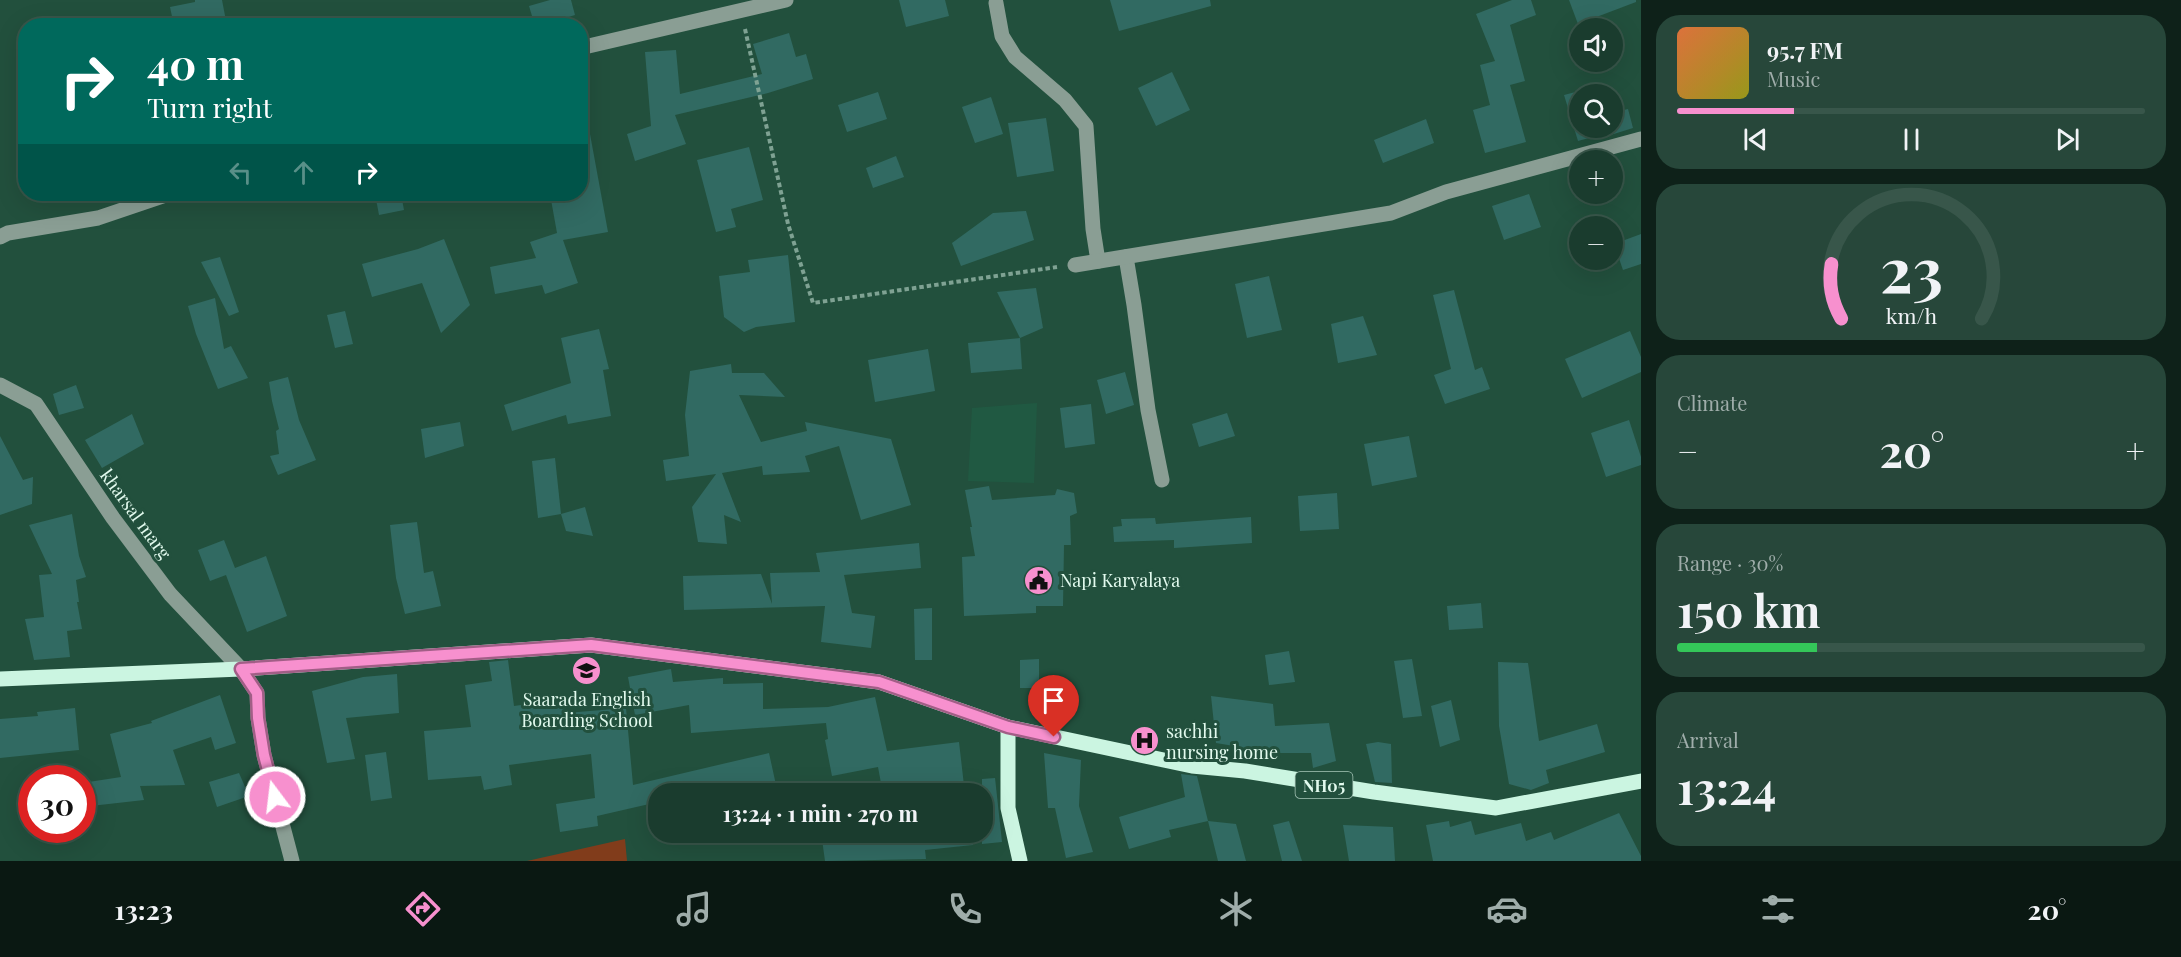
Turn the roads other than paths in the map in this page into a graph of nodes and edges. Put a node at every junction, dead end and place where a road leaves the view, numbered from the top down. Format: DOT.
graph roads {
  1 [pos="786,0"];
  2 [pos="996,3"];
  3 [pos="588,46"];
  4 [pos="1641,138"];
  5 [pos="148,201"];
  6 [pos="0,237"];
  7 [pos="1126,257"];
  8 [pos="1098,261"];
  9 [pos="1075,265"];
  10 [pos="0,385"];
  11 [pos="1162,480"];
  12 [pos="241,669"];
  13 [pos="0,679"];
  14 [pos="1008,727"];
  15 [pos="1641,781"];
  16 [pos="292,861"];
  17 [pos="1020,861"];
  1 -- 3 [label="street"];
  2 -- 8 [label="street"];
  4 -- 7 [label="street"];
  5 -- 6 [label="street"];
  7 -- 8 [label="street"];
  7 -- 11 [label="street"];
  8 -- 9 [label="street"];
  10 -- 12 [label="street, kharsal marg"];
  12 -- 13 [label="main road, NH05"];
  12 -- 14 [label="main road, NH05"];
  12 -- 16 [label="street, kharsal marg"];
  14 -- 15 [label="main road, NH05"];
  14 -- 17 [label="main road"];
}
